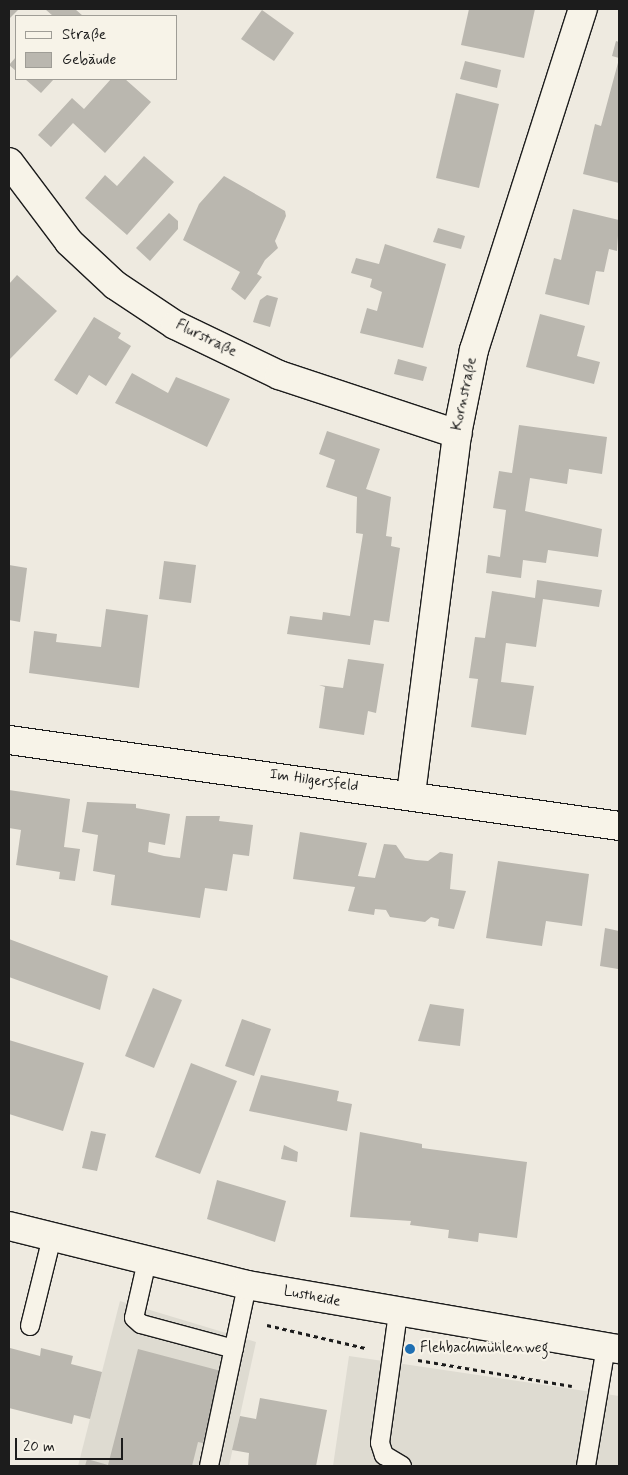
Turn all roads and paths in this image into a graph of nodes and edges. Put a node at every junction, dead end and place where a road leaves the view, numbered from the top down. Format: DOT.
graph roads {
  1 [pos="583,9"];
  2 [pos="9,162"];
  3 [pos="457,434"];
  4 [pos="9,740"];
  5 [pos="411,794"];
  6 [pos="619,826"];
  7 [pos="9,1226"];
  8 [pos="52,1237"];
  9 [pos="147,1261"];
  10 [pos="247,1285"];
  11 [pos="398,1313"];
  12 [pos="240,1318"];
  13 [pos="30,1326"];
  14 [pos="613,1348"];
  15 [pos="234,1349"];
  16 [pos="391,1354"];
  17 [pos="600,1391"];
  18 [pos="209,1466"];
  19 [pos="402,1466"];
  20 [pos="586,1466"];
  1 -- 3 [label="street, Kornstraße"];
  2 -- 3 [label="street, Flurstraße"];
  3 -- 5 [label="street, Kornstraße"];
  4 -- 5 [label="street, Im Hilgersfeld"];
  5 -- 6 [label="street, Im Hilgersfeld"];
  7 -- 8 [label="street, Lustheide"];
  8 -- 9 [label="street, Lustheide"];
  8 -- 13 [label="lane"];
  9 -- 10 [label="street, Lustheide"];
  9 -- 15 [label="lane"];
  10 -- 11 [label="street, Lustheide"];
  10 -- 12 [label="lane"];
  11 -- 14 [label="street, Lustheide"];
  11 -- 16 [label="lane"];
  12 -- 15 [label="lane"];
  12 -- 16 [label="path"];
  14 -- 17 [label="lane"];
  15 -- 18 [label="lane"];
  16 -- 17 [label="path"];
  16 -- 19 [label="lane"];
  17 -- 20 [label="lane"];
}
